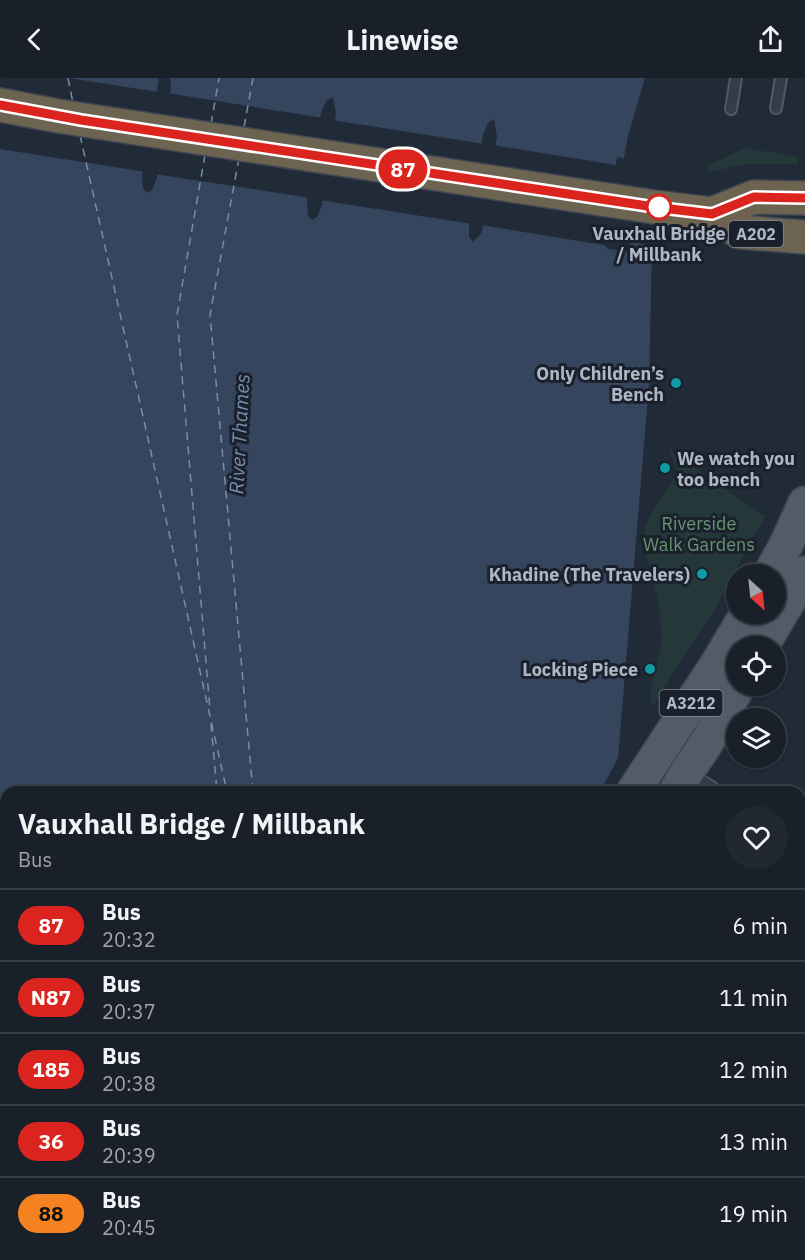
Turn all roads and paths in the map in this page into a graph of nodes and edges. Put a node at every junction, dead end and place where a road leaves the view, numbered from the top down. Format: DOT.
graph roads {
  1 [pos="736,78"];
  2 [pos="781,78"];
  3 [pos="0,105"];
  4 [pos="776,108"];
  5 [pos="731,109"];
  6 [pos="805,198"];
  7 [pos="712,214"];
  8 [pos="805,237"];
  9 [pos="805,503"];
  10 [pos="795,581"];
  11 [pos="741,624"];
  12 [pos="767,636"];
  13 [pos="733,696"];
  14 [pos="637,786"];
  15 [pos="690,786"];
  1 -- 5 [label="lane"];
  2 -- 4 [label="lane"];
  3 -- 7 [label="highway, A202"];
  6 -- 7 [label="highway, A202"];
  7 -- 8 [label="highway, A202"];
  9 -- 10 [label="main road"];
  10 -- 12 [label="main road"];
  11 -- 14 [label="main road, A3212"];
  13 -- 15 [label="main road, A3212"];
}
